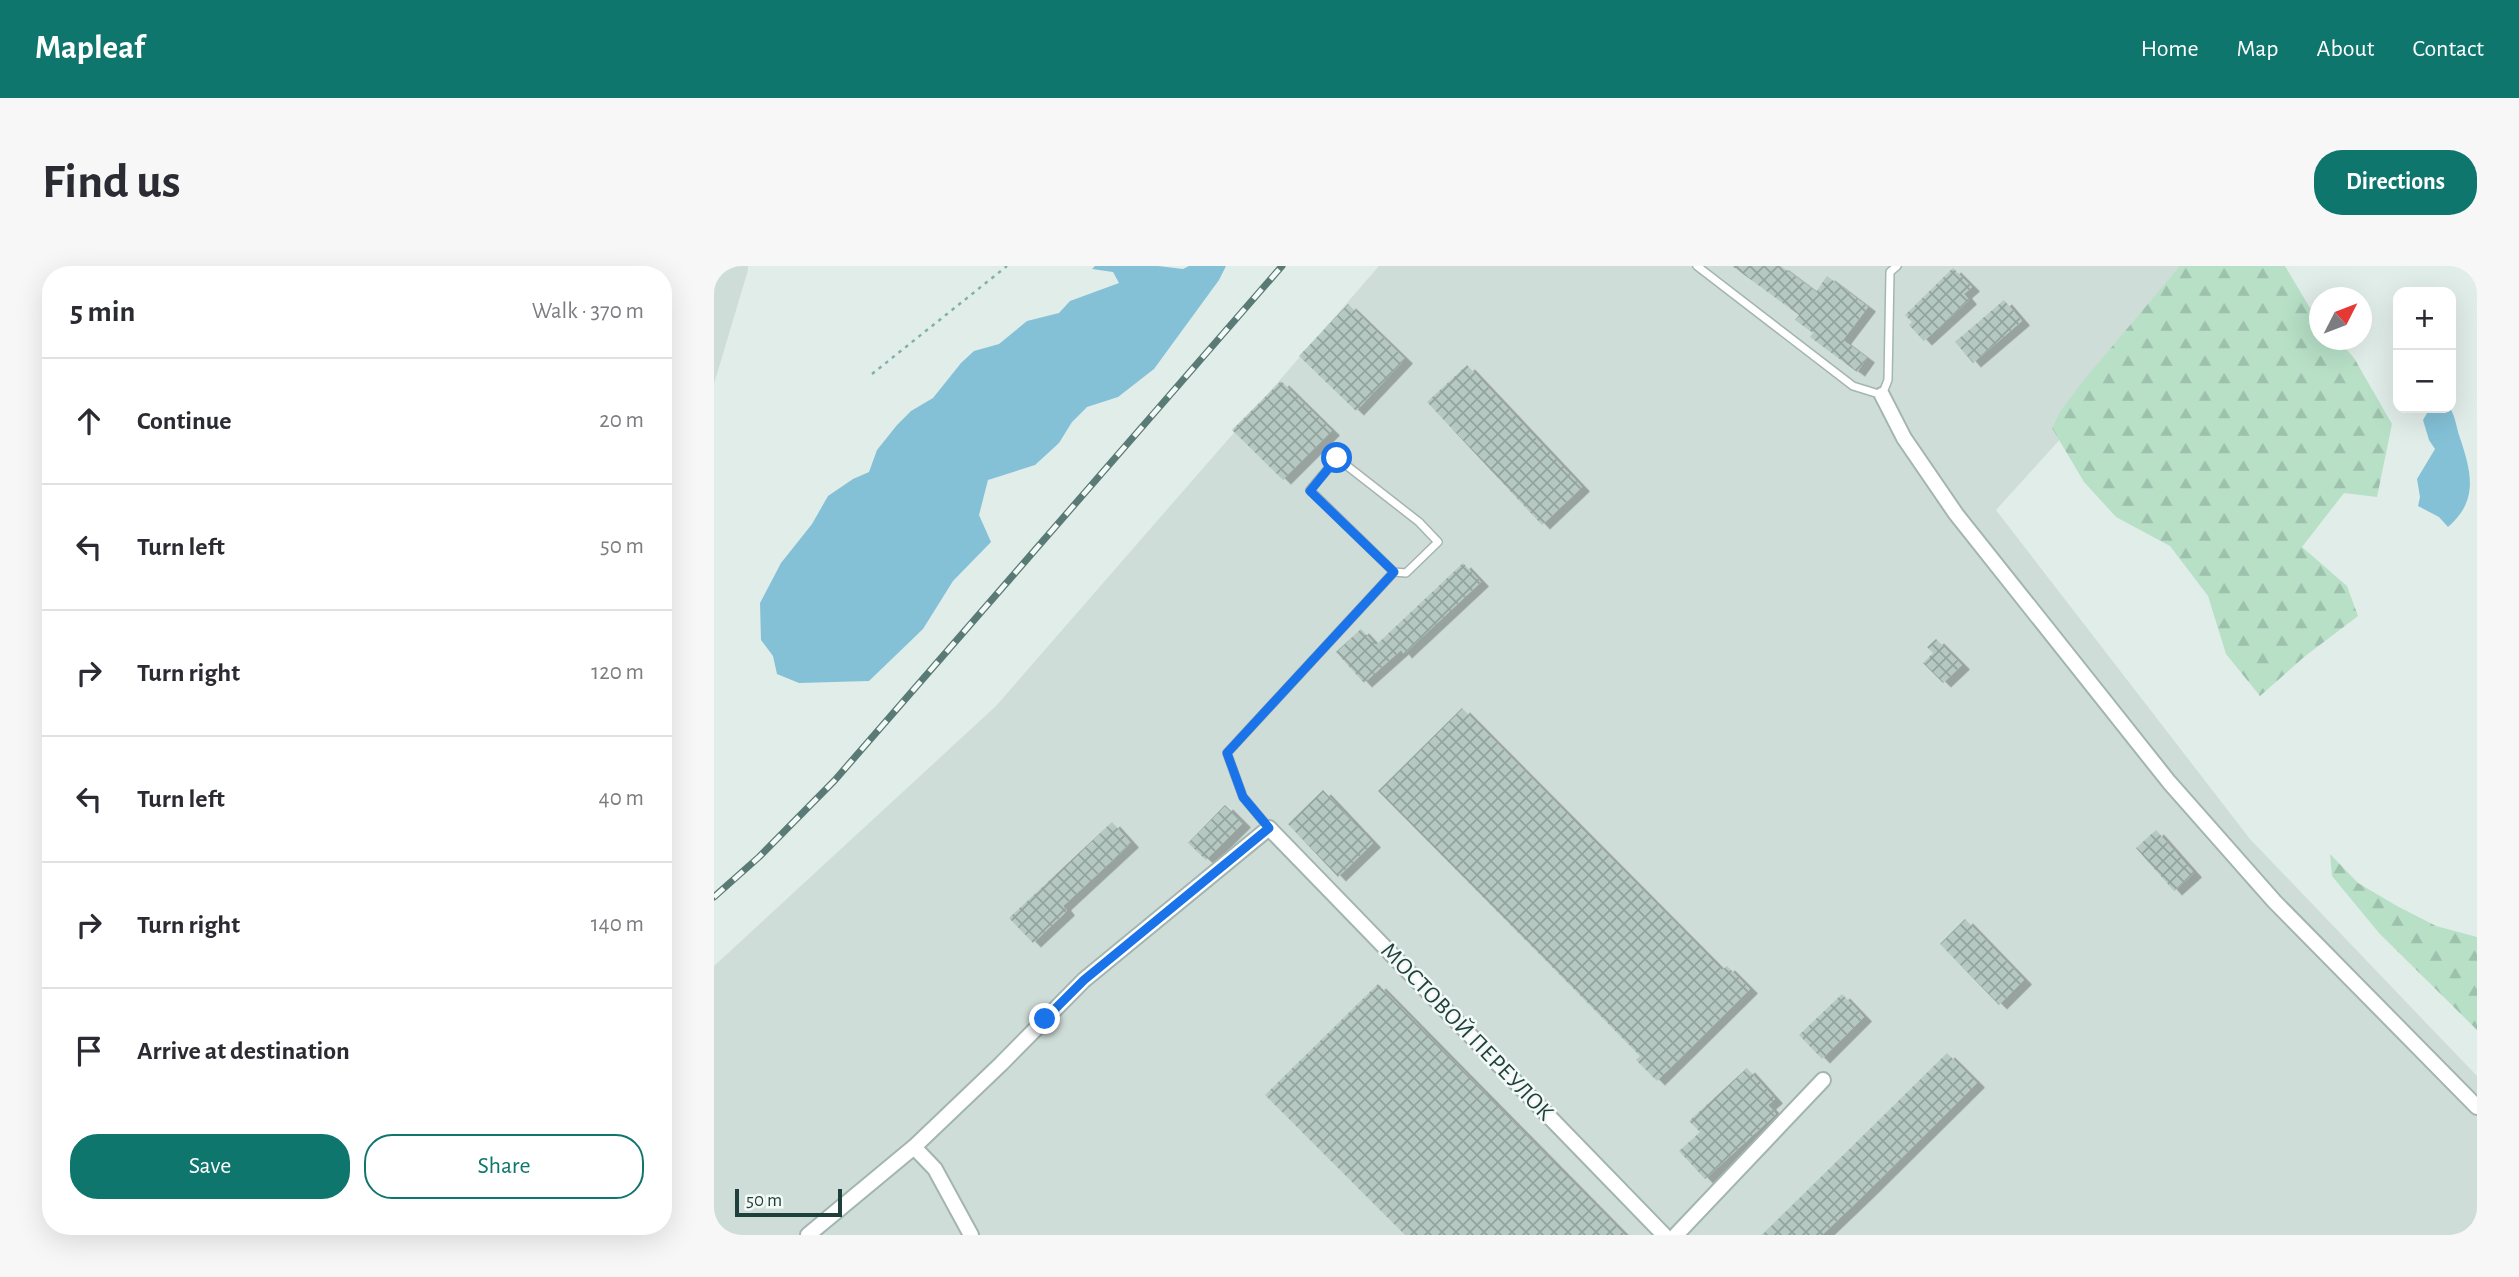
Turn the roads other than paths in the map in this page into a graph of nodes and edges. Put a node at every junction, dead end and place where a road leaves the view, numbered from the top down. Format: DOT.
graph roads {
  1 [pos="1697,266"];
  2 [pos="1897,266"];
  3 [pos="1882,395"];
  4 [pos="1394,572"];
  5 [pos="1269,828"];
  6 [pos="1822,1080"];
  7 [pos="2477,1107"];
  8 [pos="914,1147"];
  9 [pos="808,1235"];
  10 [pos="971,1235"];
  11 [pos="1664,1235"];
  12 [pos="1676,1235"];
  1 -- 3 [label="lane"];
  2 -- 3 [label="lane"];
  3 -- 7 [label="street"];
  4 -- 4 [label="lane"];
  4 -- 5 [label="lane"];
  5 -- 8 [label="street"];
  5 -- 11 [label="street, МОСТОВОЙ ПЕРЕУЛОК"];
  6 -- 12 [label="street"];
  8 -- 9 [label="street"];
  8 -- 10 [label="street"];
}
